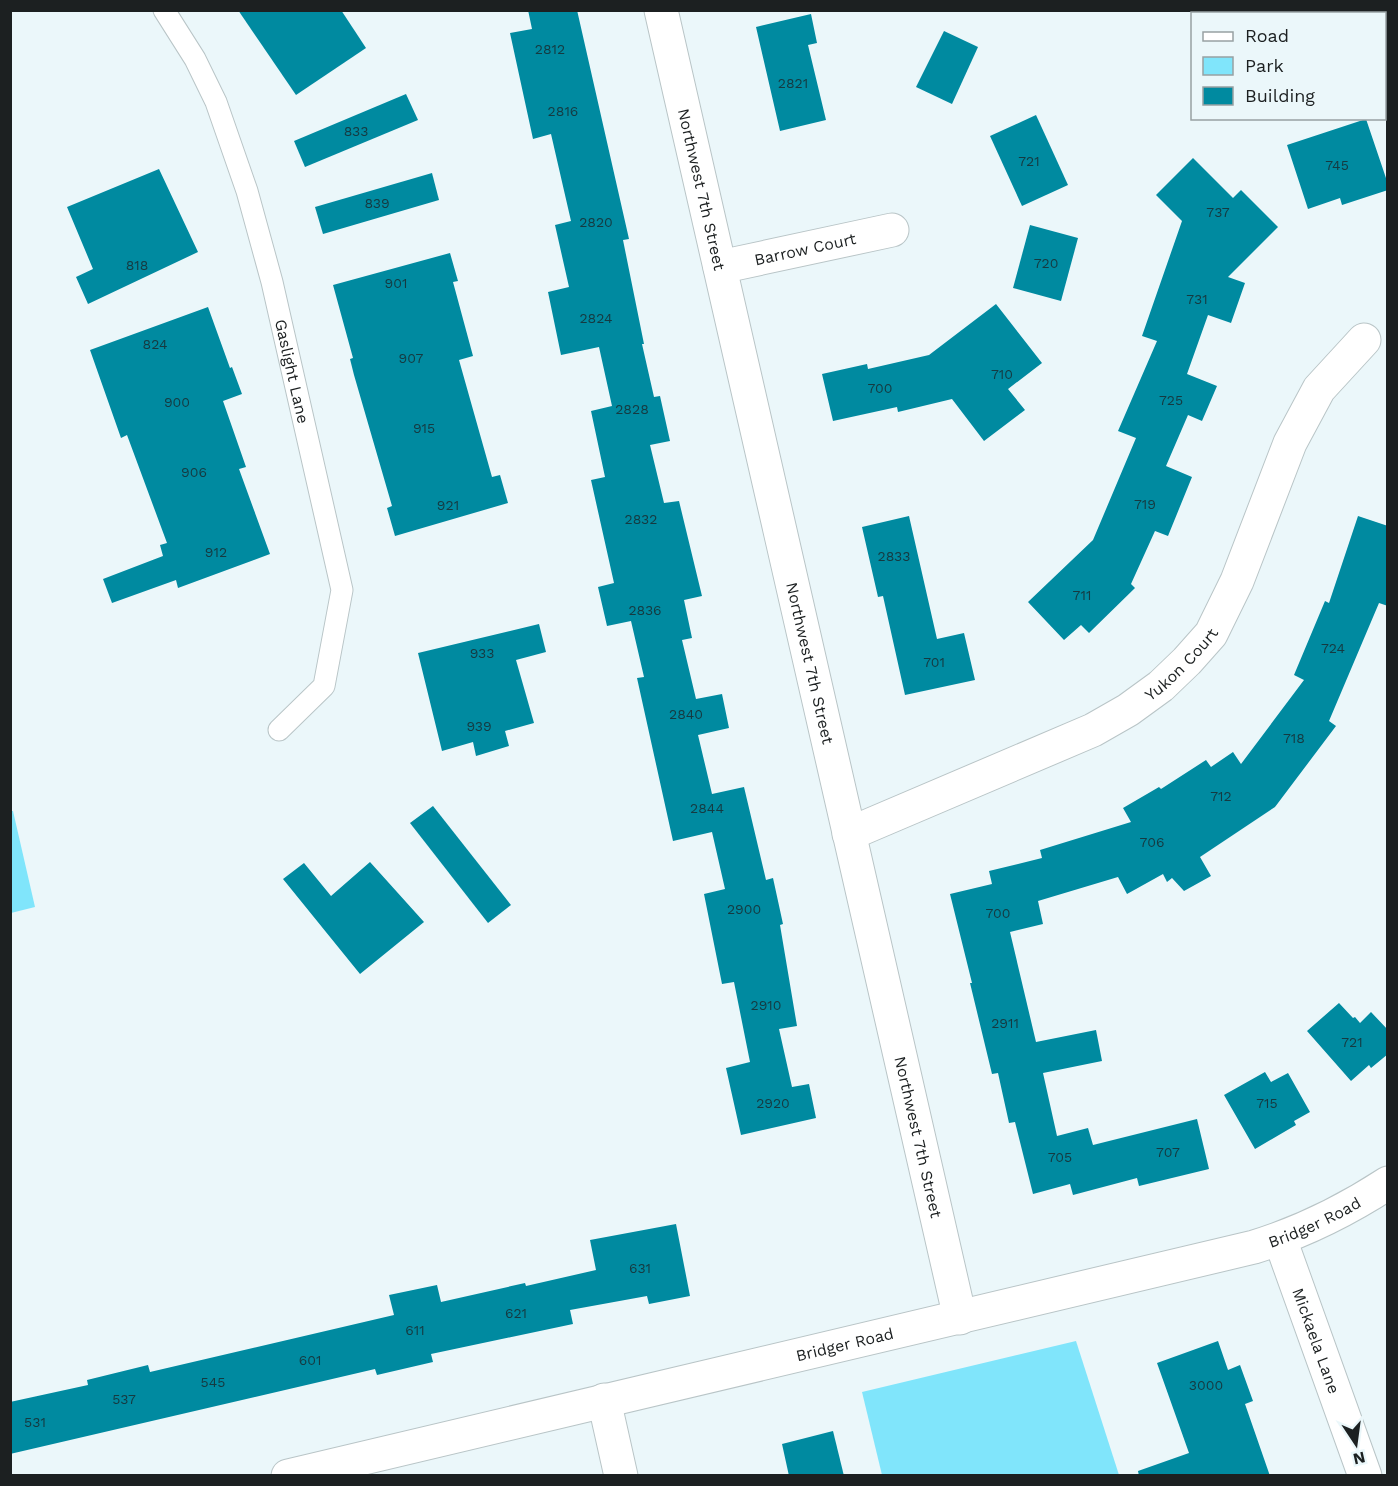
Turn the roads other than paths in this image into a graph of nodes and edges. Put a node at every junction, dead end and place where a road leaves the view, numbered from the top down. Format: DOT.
graph roads {
  1 [pos="165,10"];
  2 [pos="661,10"];
  3 [pos="892,230"];
  4 [pos="720,267"];
  5 [pos="1365,340"];
  6 [pos="279,730"];
  7 [pos="849,834"];
  8 [pos="1388,1183"];
  9 [pos="1280,1239"];
  10 [pos="960,1318"];
  11 [pos="604,1400"];
  12 [pos="288,1476"];
  13 [pos="621,1476"];
  14 [pos="1365,1476"];
  1 -- 6 [label="lane, Gaslight Lane"];
  2 -- 4 [label="street, Northwest 7th Street"];
  3 -- 4 [label="street, Barrow Court"];
  4 -- 7 [label="street, Northwest 7th Street"];
  5 -- 7 [label="street, Yukon Court"];
  7 -- 10 [label="street, Northwest 7th Street"];
  8 -- 9 [label="street, Bridger Road"];
  9 -- 10 [label="street, Bridger Road"];
  9 -- 14 [label="street, Mickaela Lane"];
  10 -- 11 [label="street, Bridger Road"];
  11 -- 12 [label="street, Bridger Road"];
  11 -- 13 [label="street"];
}
